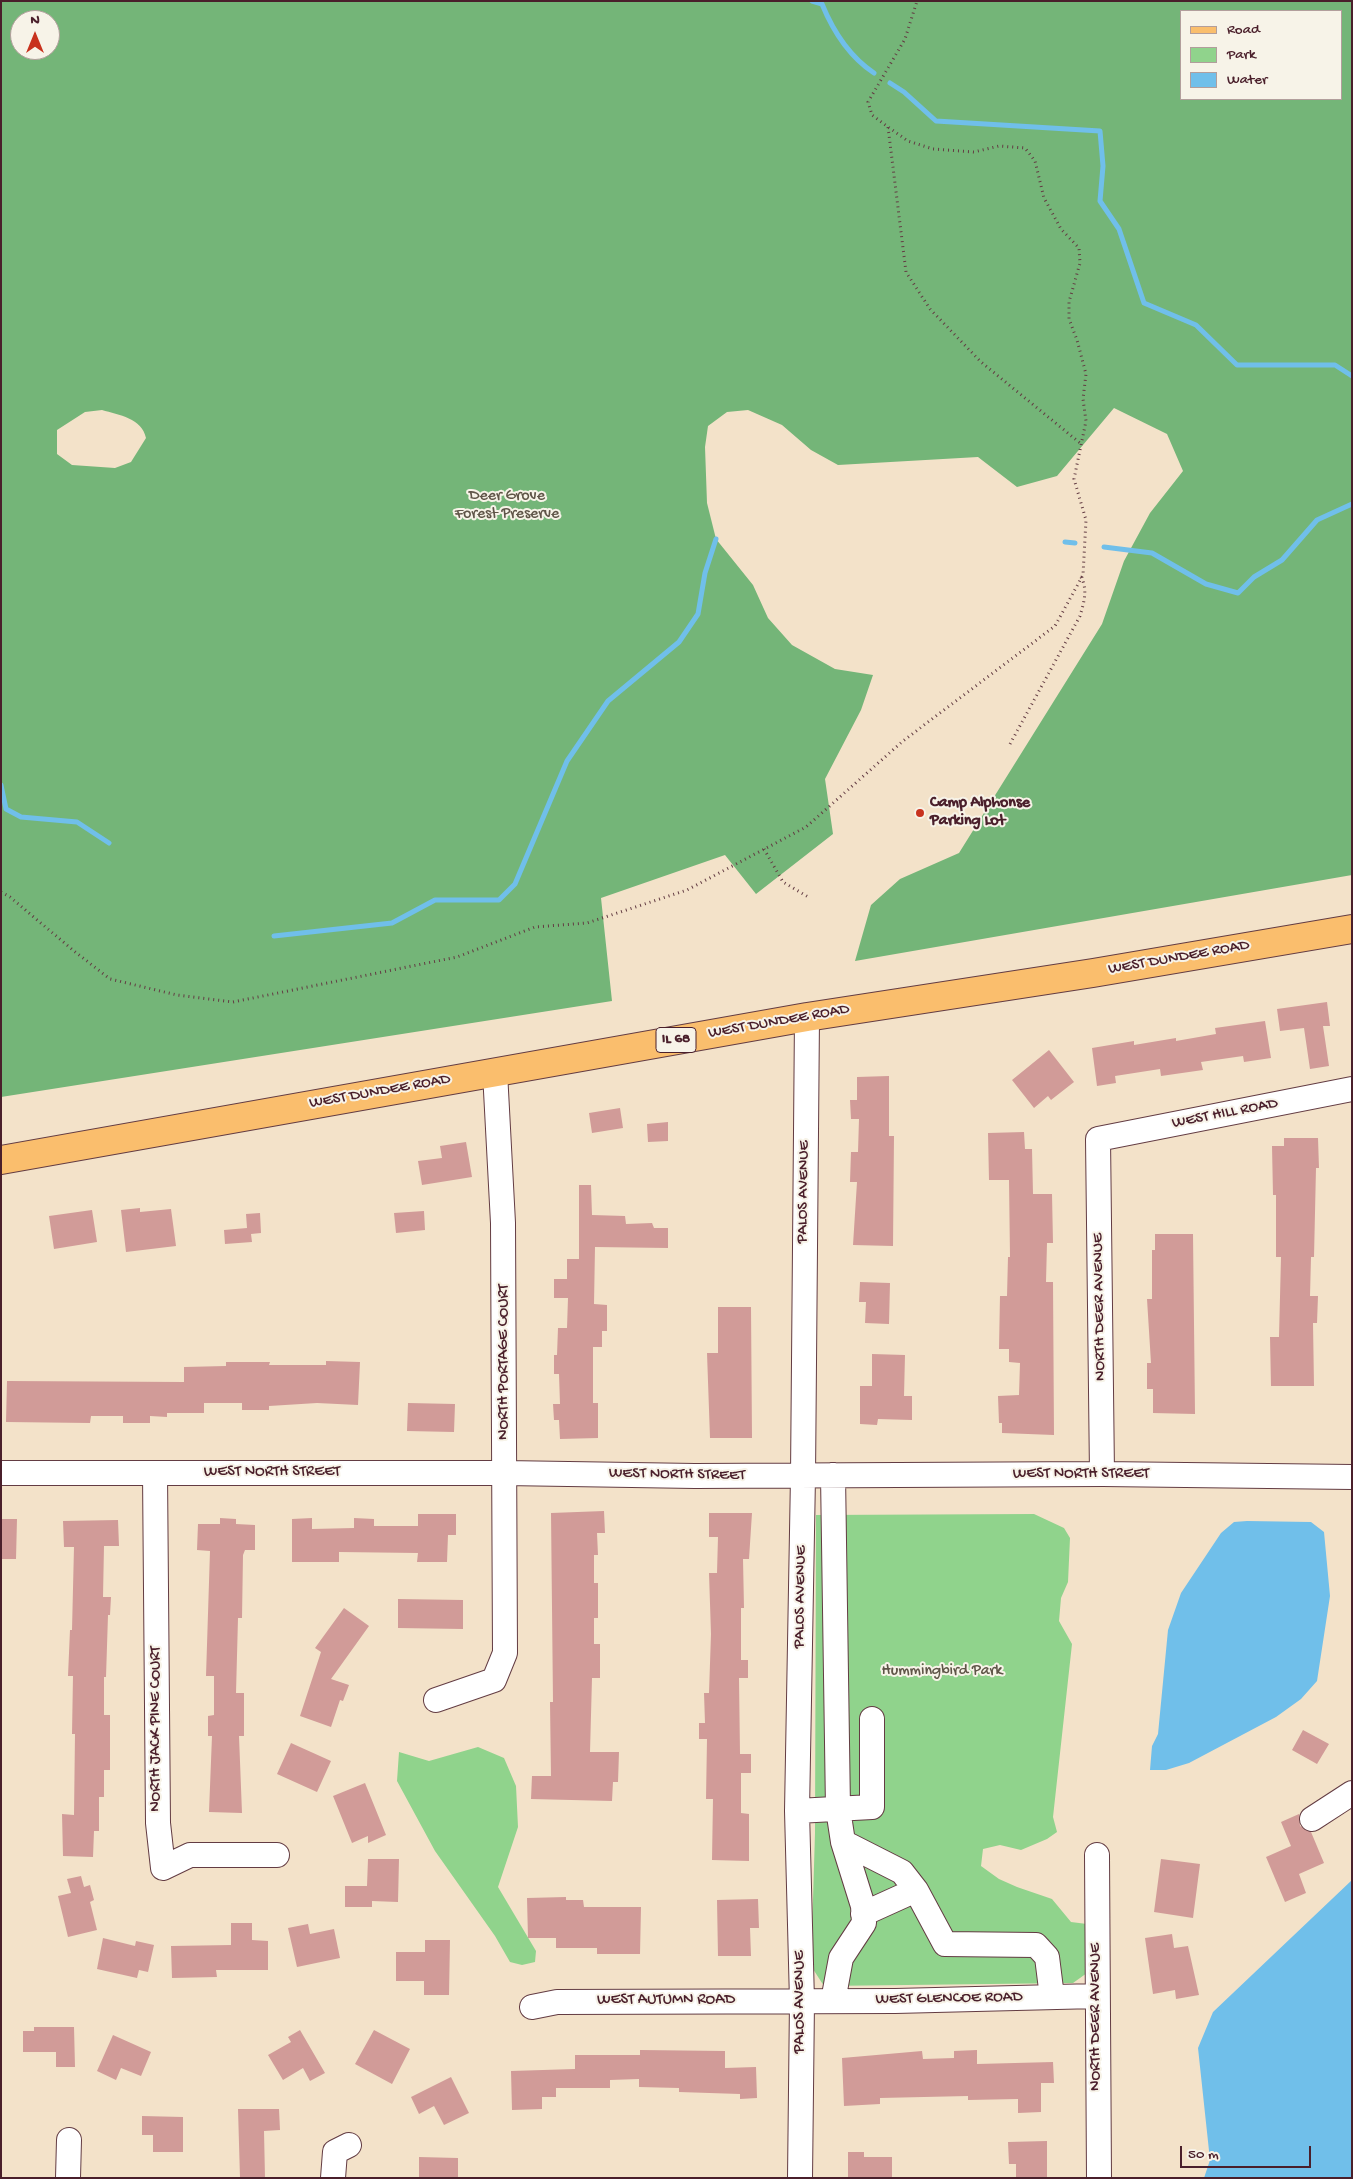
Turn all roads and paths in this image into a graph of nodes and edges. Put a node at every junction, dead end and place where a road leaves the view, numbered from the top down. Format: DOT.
graph roads {
  1 [pos="917,1"];
  2 [pos="888,127"];
  3 [pos="1080,443"];
  4 [pos="1081,578"];
  5 [pos="1010,744"];
  6 [pos="764,848"];
  7 [pos="1,892"];
  8 [pos="810,898"];
  9 [pos="1352,929"];
  10 [pos="806,1017"];
  11 [pos="495,1072"];
  12 [pos="1352,1089"];
  13 [pos="1098,1139"];
  14 [pos="1,1160"];
  15 [pos="155,1472"];
  16 [pos="506,1472"];
  17 [pos="1,1473"];
  18 [pos="1102,1474"];
  19 [pos="803,1476"];
  20 [pos="833,1476"];
  21 [pos="1352,1476"];
  22 [pos="436,1700"];
  23 [pos="872,1719"];
  24 [pos="1352,1793"];
  25 [pos="838,1809"];
  26 [pos="797,1812"];
  27 [pos="1312,1819"];
  28 [pos="843,1842"];
  29 [pos="277,1855"];
  30 [pos="1097,1855"];
  31 [pos="916,1890"];
  32 [pos="863,1914"];
  33 [pos="1097,1996"];
  34 [pos="1052,1997"];
  35 [pos="802,2001"];
  36 [pos="833,2001"];
  37 [pos="532,2007"];
  38 [pos="69,2140"];
  39 [pos="349,2145"];
  40 [pos="68,2178"];
  41 [pos="333,2178"];
  42 [pos="800,2178"];
  43 [pos="1099,2178"];
  1 -- 2 [label="path"];
  2 -- 3 [label="path"];
  2 -- 3 [label="path"];
  3 -- 4 [label="path"];
  4 -- 5 [label="path"];
  4 -- 6 [label="path"];
  6 -- 7 [label="path"];
  6 -- 8 [label="path"];
  9 -- 10 [label="main road, WEST DUNDEE ROAD / IL 68"];
  10 -- 11 [label="main road, WEST DUNDEE ROAD / IL 68"];
  10 -- 19 [label="street, PALOS AVENUE"];
  11 -- 14 [label="main road, WEST DUNDEE ROAD / IL 68"];
  11 -- 16 [label="street, NORTH PORTAGE COURT"];
  12 -- 13 [label="street, WEST HILL ROAD"];
  13 -- 18 [label="street, NORTH DEER AVENUE"];
  15 -- 16 [label="street, WEST NORTH STREET"];
  15 -- 17 [label="street, WEST NORTH STREET"];
  15 -- 29 [label="street, NORTH JACK PINE COURT"];
  16 -- 19 [label="street, WEST NORTH STREET"];
  16 -- 22 [label="street, NORTH PORTAGE COURT"];
  18 -- 20 [label="street, WEST NORTH STREET"];
  18 -- 21 [label="street, WEST NORTH STREET"];
  19 -- 20 [label="street, WEST NORTH STREET"];
  19 -- 26 [label="street, PALOS AVENUE"];
  20 -- 25 [label="street"];
  23 -- 25 [label="street"];
  24 -- 27 [label="street"];
  25 -- 26 [label="street"];
  25 -- 28 [label="street"];
  26 -- 35 [label="street, PALOS AVENUE"];
  28 -- 31 [label="street"];
  28 -- 32 [label="street"];
  30 -- 33 [label="street, NORTH DEER AVENUE"];
  31 -- 32 [label="street"];
  31 -- 34 [label="street"];
  32 -- 36 [label="street"];
  33 -- 34 [label="street, WEST GLENCOE ROAD"];
  33 -- 43 [label="street, NORTH DEER AVENUE"];
  34 -- 36 [label="street, WEST GLENCOE ROAD"];
  35 -- 36 [label="street, WEST GLENCOE ROAD"];
  35 -- 37 [label="street, WEST AUTUMN ROAD"];
  35 -- 42 [label="street, PALOS AVENUE"];
  38 -- 40 [label="street"];
  39 -- 41 [label="street"];
}
